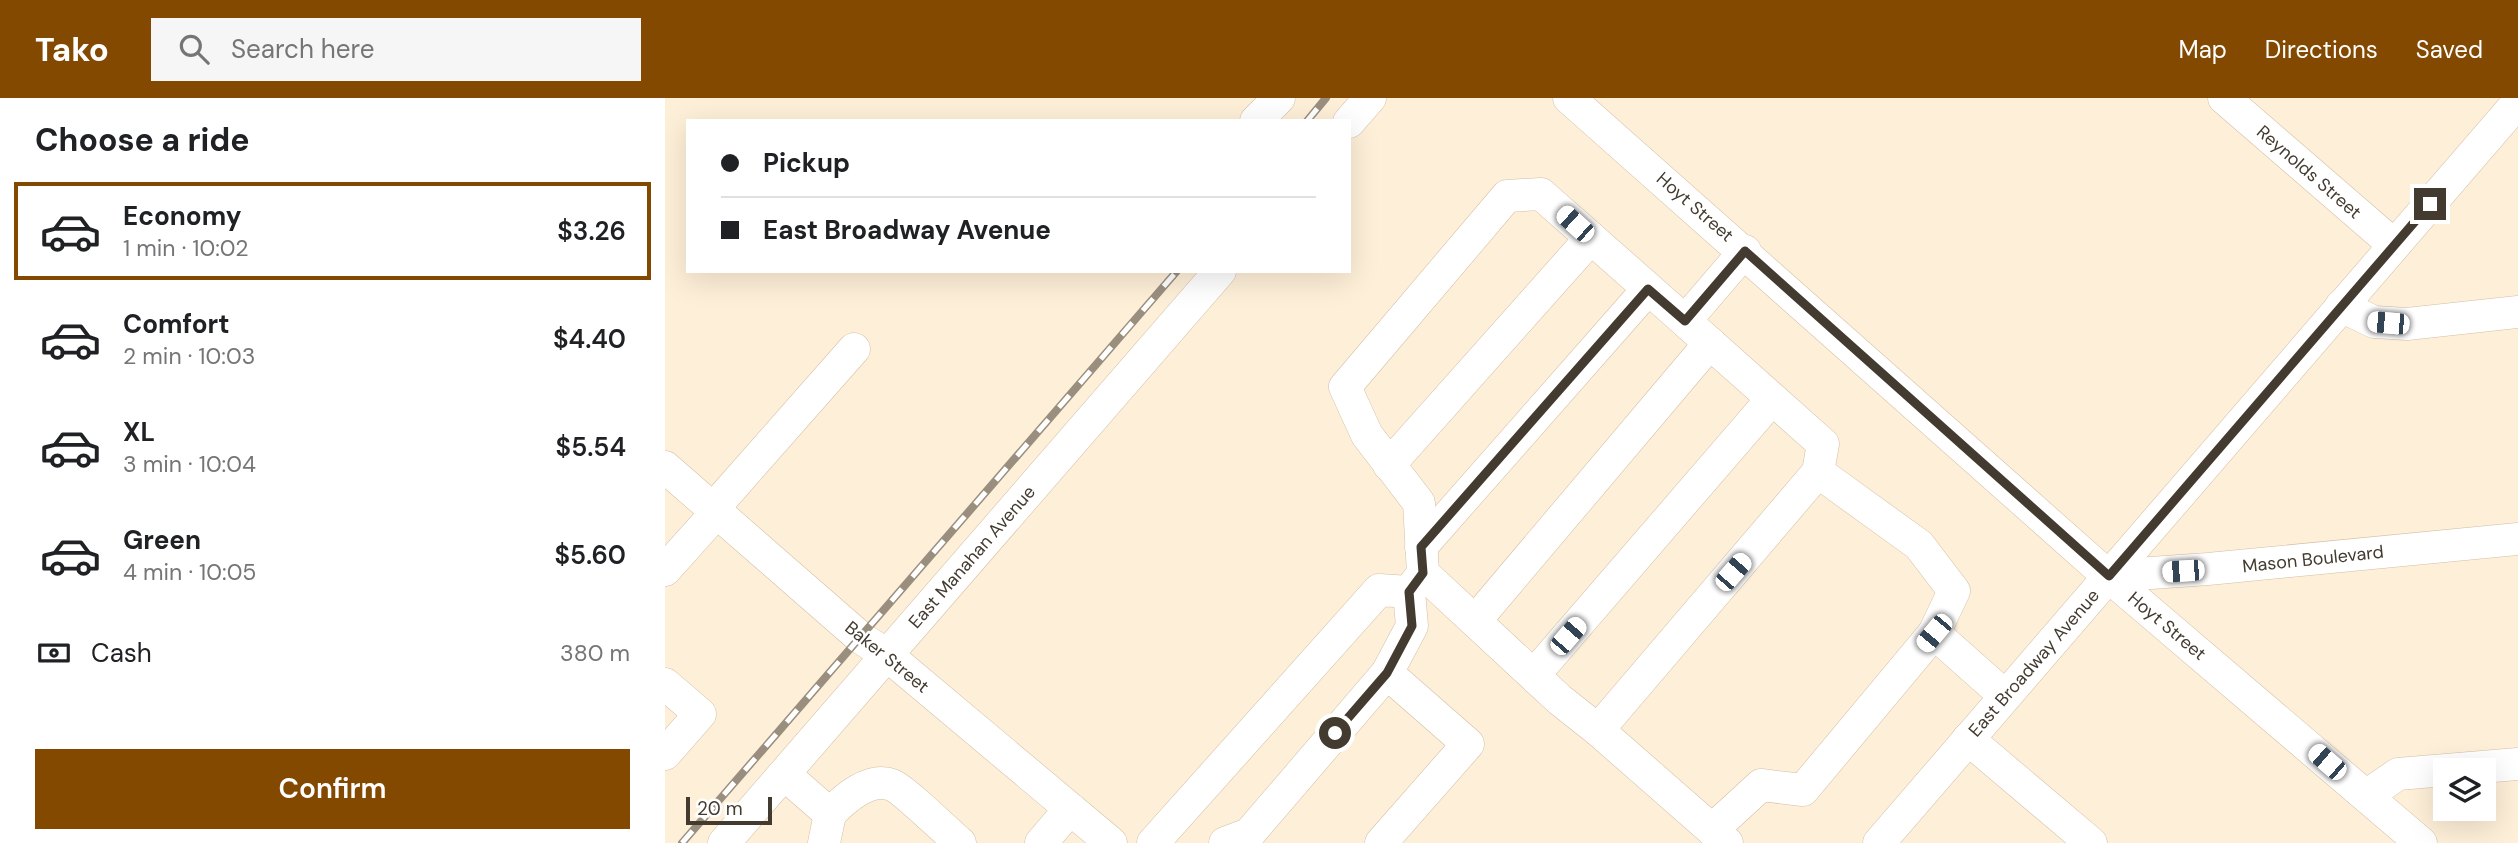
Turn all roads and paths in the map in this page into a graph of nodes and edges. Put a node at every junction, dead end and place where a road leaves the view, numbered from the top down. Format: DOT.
graph roads {
  1 [pos="1279,98"];
  2 [pos="1370,98"];
  3 [pos="1569,98"];
  4 [pos="2224,98"];
  5 [pos="2518,102"];
  6 [pos="1258,119"];
  7 [pos="1351,120"];
  8 [pos="1591,238"];
  9 [pos="2394,245"];
  10 [pos="1745,251"];
  11 [pos="1218,273"];
  12 [pos="1648,289"];
  13 [pos="2341,306"];
  14 [pos="2518,313"];
  15 [pos="1685,321"];
  16 [pos="1710,343"];
  17 [pos="854,349"];
  18 [pos="1772,398"];
  19 [pos="1389,465"];
  20 [pos="665,467"];
  21 [pos="1818,472"];
  22 [pos="715,510"];
  23 [pos="2518,539"];
  24 [pos="665,570"];
  25 [pos="1418,571"];
  26 [pos="2109,576"];
  27 [pos="1475,621"];
  28 [pos="1934,633"];
  29 [pos="887,655"];
  30 [pos="1387,673"];
  31 [pos="1534,675"];
  32 [pos="665,684"];
  33 [pos="2005,696"];
  34 [pos="1598,730"];
  35 [pos="1968,739"];
  36 [pos="665,754"];
  37 [pos="2518,764"];
  38 [pos="784,775"];
  39 [pos="2367,796"];
  40 [pos="1070,809"];
  41 [pos="827,829"];
  42 [pos="1720,836"];
  43 [pos="1245,840"];
  44 [pos="724,843"];
  45 [pos="960,843"];
  46 [pos="1041,843"];
  47 [pos="1111,843"];
  48 [pos="1153,843"];
  49 [pos="1381,843"];
  50 [pos="1879,843"];
  51 [pos="2091,843"];
  52 [pos="2421,843"];
  1 -- 6 [label="street"];
  2 -- 7 [label="street"];
  3 -- 10 [label="street, Hoyt Street"];
  4 -- 9 [label="street, Reynolds Street"];
  5 -- 9 [label="street, East Broadway Avenue"];
  8 -- 12 [label="street"];
  8 -- 19 [label="street"];
  8 -- 19 [label="street"];
  9 -- 13 [label="street, East Broadway Avenue"];
  10 -- 15 [label="street"];
  10 -- 26 [label="street, Hoyt Street"];
  11 -- 29 [label="street, East Manahan Avenue"];
  12 -- 15 [label="street"];
  12 -- 25 [label="street"];
  13 -- 14 [label="street"];
  13 -- 26 [label="street, East Broadway Avenue"];
  15 -- 16 [label="street"];
  16 -- 18 [label="street"];
  16 -- 27 [label="street"];
  17 -- 22 [label="street"];
  18 -- 21 [label="street"];
  18 -- 31 [label="street"];
  19 -- 25 [label="street"];
  20 -- 22 [label="street, Baker Street"];
  21 -- 28 [label="street"];
  21 -- 34 [label="street"];
  22 -- 24 [label="street"];
  22 -- 29 [label="street, Baker Street"];
  23 -- 26 [label="street, Mason Boulevard"];
  25 -- 27 [label="street"];
  25 -- 30 [label="street"];
  25 -- 48 [label="street"];
  26 -- 33 [label="street, East Broadway Avenue"];
  26 -- 39 [label="street, Hoyt Street"];
  27 -- 31 [label="street"];
  28 -- 33 [label="street"];
  28 -- 42 [label="street"];
  29 -- 38 [label="street, East Manahan Avenue"];
  29 -- 40 [label="street, Baker Street"];
  30 -- 43 [label="street"];
  30 -- 49 [label="street"];
  31 -- 34 [label="street"];
  32 -- 36 [label="street"];
  33 -- 35 [label="street, East Broadway Avenue"];
  34 -- 42 [label="street"];
  35 -- 50 [label="street, East Broadway Avenue"];
  35 -- 51 [label="street"];
  37 -- 39 [label="street"];
  38 -- 41 [label="street"];
  38 -- 44 [label="street, East Manahan Avenue"];
  39 -- 52 [label="street, Hoyt Street"];
  40 -- 46 [label="street"];
  40 -- 47 [label="street, Baker Street"];
  41 -- 45 [label="street"];
}
